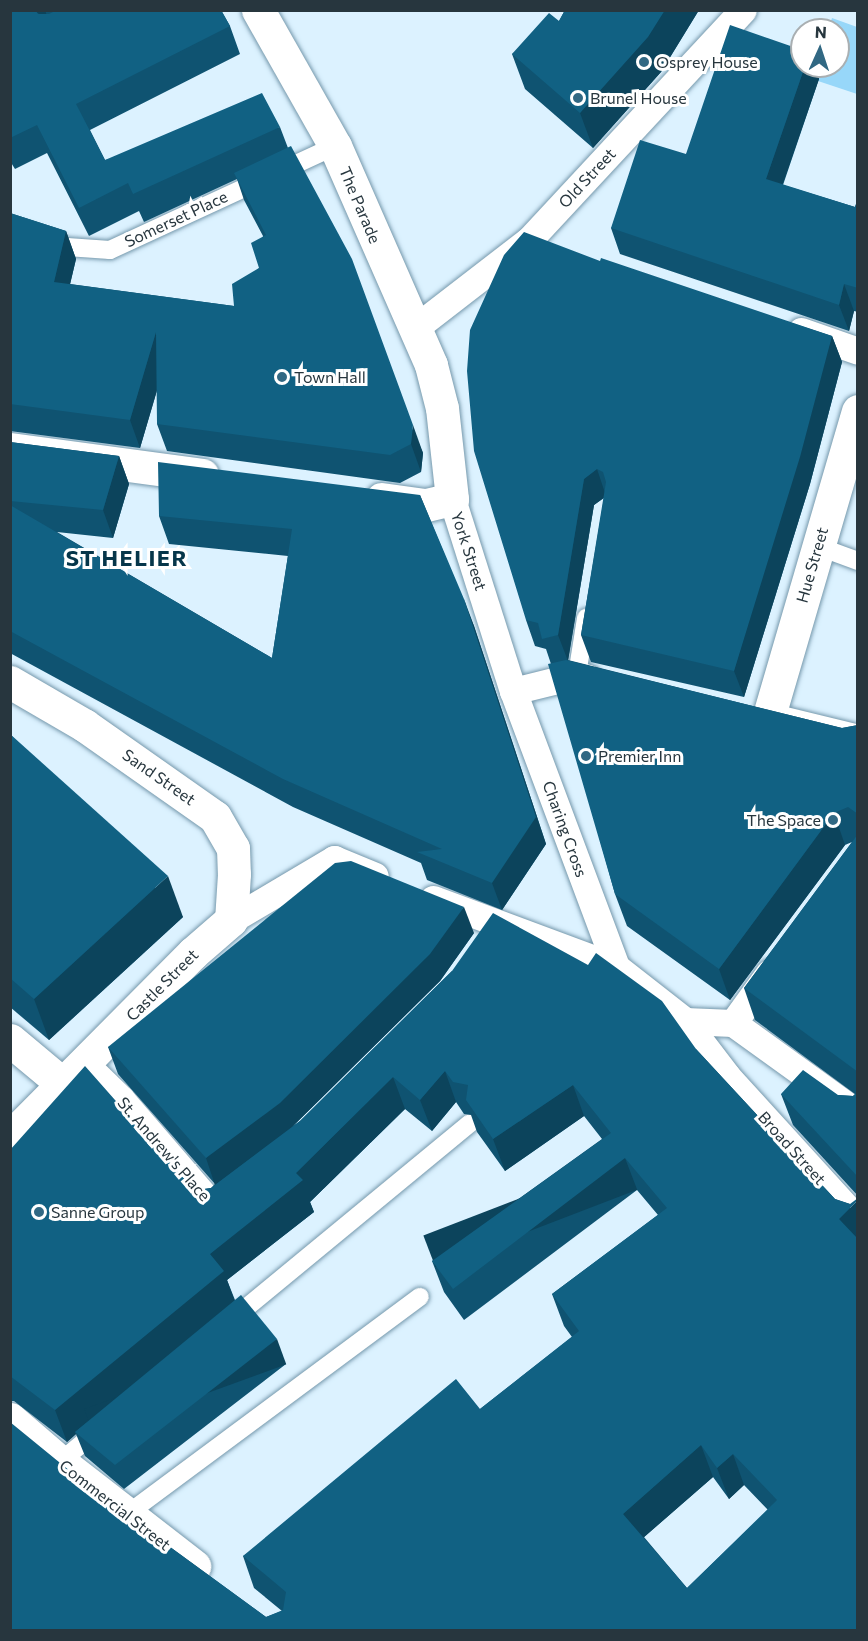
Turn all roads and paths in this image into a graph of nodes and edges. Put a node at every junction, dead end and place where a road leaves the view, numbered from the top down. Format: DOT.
graph roads {
  1 [pos="258,10"];
  2 [pos="743,10"];
  3 [pos="335,146"];
  4 [pos="10,228"];
  5 [pos="529,240"];
  6 [pos="561,250"];
  7 [pos="779,323"];
  8 [pos="415,328"];
  9 [pos="858,351"];
  10 [pos="442,408"];
  11 [pos="858,411"];
  12 [pos="10,449"];
  13 [pos="235,479"];
  14 [pos="354,496"];
  15 [pos="452,499"];
  16 [pos="817,546"];
  17 [pos="858,561"];
  18 [pos="589,601"];
  19 [pos="577,675"];
  20 [pos="10,682"];
  21 [pos="610,683"];
  22 [pos="513,691"];
  23 [pos="858,741"];
  24 [pos="231,920"];
  25 [pos="788,948"];
  26 [pos="616,967"];
  27 [pos="685,1021"];
  28 [pos="733,1023"];
  29 [pos="10,1040"];
  30 [pos="74,1075"];
  31 [pos="858,1113"];
  32 [pos="470,1123"];
  33 [pos="10,1137"];
  34 [pos="248,1180"];
  35 [pos="858,1220"];
  36 [pos="420,1297"];
  37 [pos="214,1334"];
  38 [pos="114,1417"];
  39 [pos="10,1419"];
  40 [pos="60,1462"];
  41 [pos="126,1515"];
  42 [pos="217,1583"];
  1 -- 3 [label="street, The Parade"];
  2 -- 5 [label="street, Old Street"];
  3 -- 4 [label="lane, Somerset Place"];
  3 -- 8 [label="street, The Parade"];
  5 -- 6 [label="street"];
  5 -- 8 [label="street, Old Street"];
  7 -- 9 [label="street"];
  8 -- 10 [label="street, The Parade"];
  10 -- 15 [label="street, York Street"];
  11 -- 16 [label="street, Hue Street"];
  12 -- 13 [label="street"];
  14 -- 15 [label="street"];
  15 -- 22 [label="street, York Street"];
  16 -- 17 [label="lane"];
  16 -- 23 [label="street, Hue Street"];
  18 -- 19 [label="lane"];
  19 -- 21 [label="street"];
  19 -- 22 [label="street"];
  20 -- 24 [label="street, Sand Street"];
  22 -- 26 [label="street, Charing Cross"];
  24 -- 26 [label="street, Castle Street"];
  24 -- 30 [label="street, Castle Street"];
  25 -- 28 [label="street"];
  26 -- 27 [label="street"];
  27 -- 28 [label="street"];
  27 -- 35 [label="street, Broad Street"];
  28 -- 31 [label="street"];
  29 -- 30 [label="street"];
  30 -- 33 [label="street, Castle Street"];
  30 -- 34 [label="street, St. Andrew's Place"];
  32 -- 37 [label="lane"];
  36 -- 41 [label="lane"];
  38 -- 40 [label="lane"];
  39 -- 40 [label="street, Commercial Street"];
  40 -- 41 [label="street, Commercial Street"];
  41 -- 42 [label="street, Commercial Street"];
}
